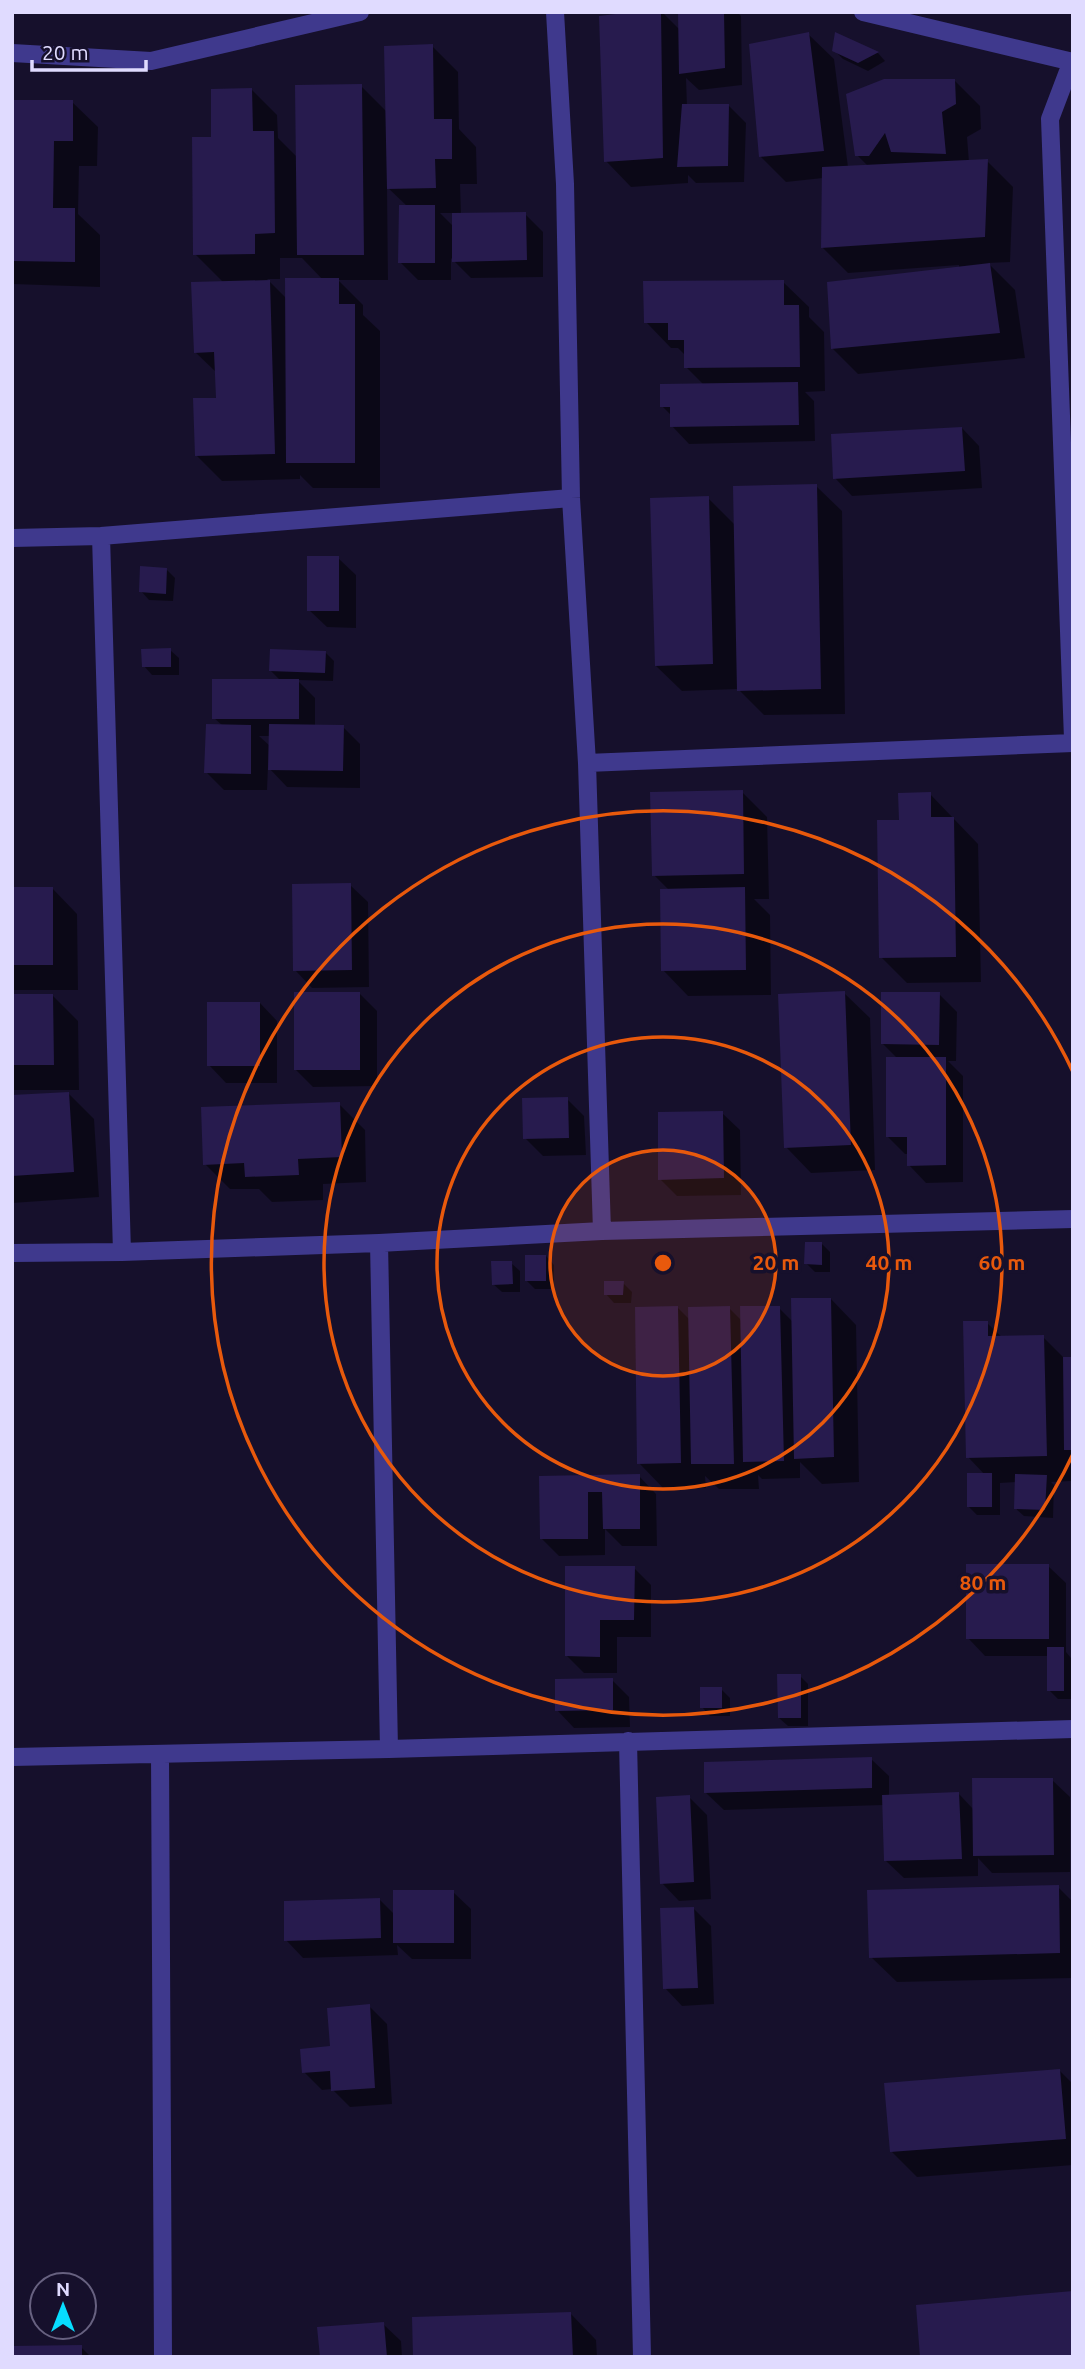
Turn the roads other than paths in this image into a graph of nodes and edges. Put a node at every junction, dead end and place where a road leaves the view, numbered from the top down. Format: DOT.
graph roads {
  1 [pos="360,12"];
  2 [pos="555,12"];
  3 [pos="863,12"];
  4 [pos="887,16"];
  5 [pos="12,53"];
  6 [pos="1072,61"];
  7 [pos="571,498"];
  8 [pos="101,536"];
  9 [pos="12,538"];
  10 [pos="1073,741"];
  11 [pos="587,763"];
  12 [pos="1073,1219"];
  13 [pos="602,1231"];
  14 [pos="379,1243"];
  15 [pos="122,1252"];
  16 [pos="12,1254"];
  17 [pos="1073,1728"];
  18 [pos="628,1741"];
  19 [pos="388,1749"];
  20 [pos="160,1754"];
  21 [pos="12,1757"];
  22 [pos="163,2357"];
  23 [pos="642,2357"];
  1 -- 5 [label="street"];
  2 -- 7 [label="street"];
  3 -- 4 [label="street"];
  4 -- 6 [label="street"];
  6 -- 10 [label="street"];
  7 -- 8 [label="street"];
  7 -- 11 [label="street"];
  8 -- 9 [label="street"];
  8 -- 15 [label="street"];
  10 -- 11 [label="street"];
  11 -- 13 [label="street"];
  12 -- 13 [label="street"];
  13 -- 14 [label="street"];
  14 -- 15 [label="street"];
  14 -- 19 [label="street"];
  15 -- 16 [label="street"];
  17 -- 18 [label="street"];
  18 -- 19 [label="street"];
  18 -- 23 [label="street"];
  19 -- 20 [label="street"];
  20 -- 21 [label="street"];
  20 -- 22 [label="street"];
}
